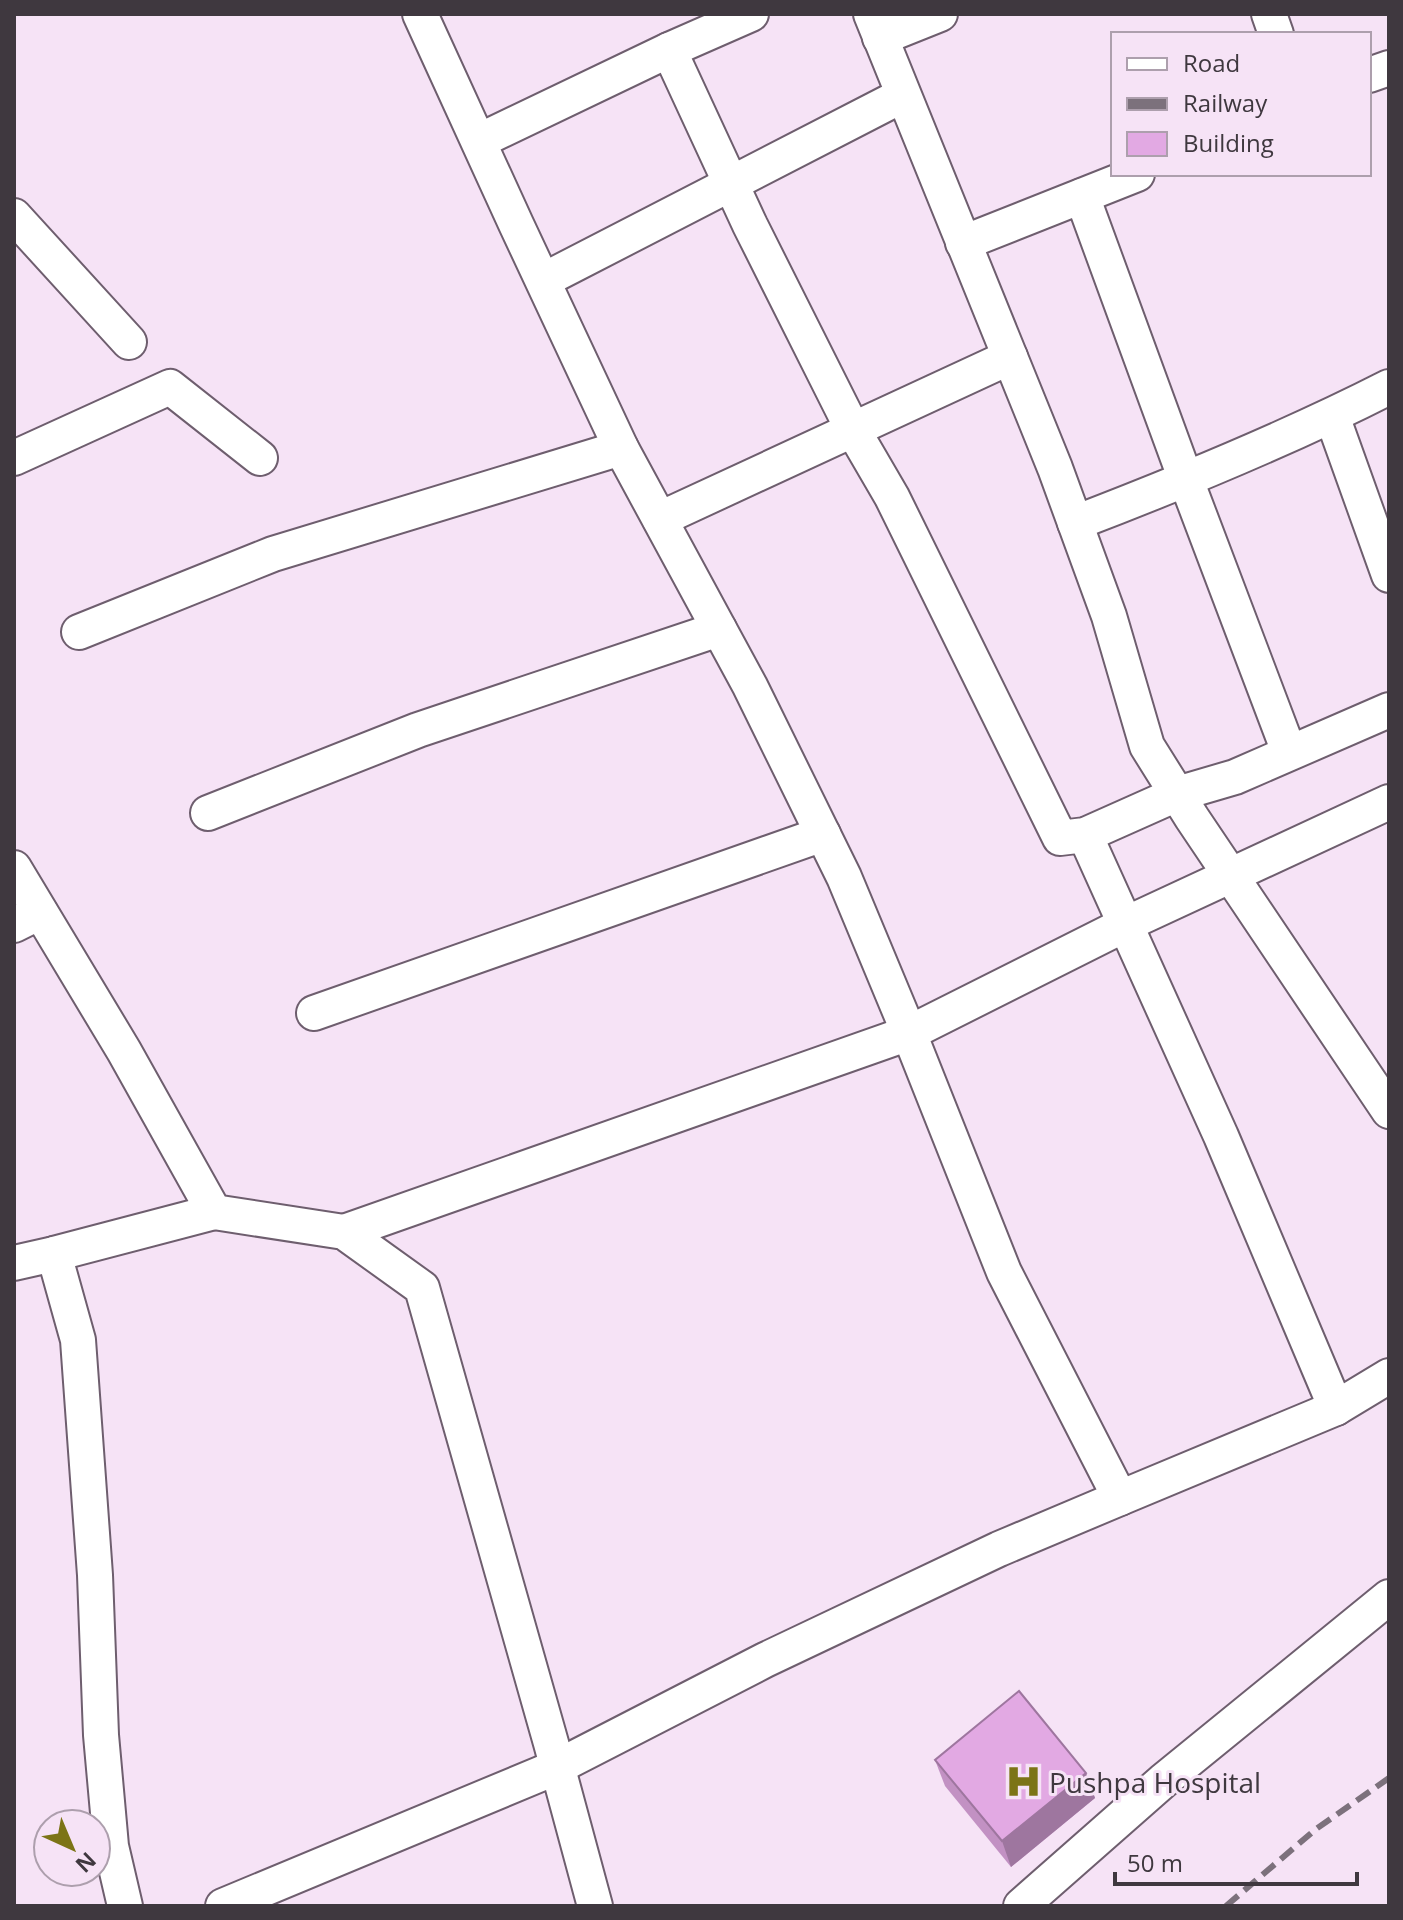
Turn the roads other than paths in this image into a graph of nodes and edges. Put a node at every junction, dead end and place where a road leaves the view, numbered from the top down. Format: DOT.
graph roads {
  1 [pos="420,14"];
  2 [pos="751,14"];
  3 [pos="940,14"];
  4 [pos="875,26"];
  5 [pos="669,50"];
  6 [pos="903,95"];
  7 [pos="479,141"];
  8 [pos="1132,176"];
  9 [pos="731,185"];
  10 [pos="1082,196"];
  11 [pos="14,216"];
  12 [pos="963,243"];
  13 [pos="544,280"];
  14 [pos="129,342"];
  15 [pos="1010,357"];
  16 [pos="1389,387"];
  17 [pos="1332,416"];
  18 [pos="853,430"];
  19 [pos="621,448"];
  20 [pos="14,458"];
  21 [pos="260,458"];
  22 [pos="1186,480"];
  23 [pos="660,519"];
  24 [pos="1075,523"];
  25 [pos="1389,575"];
  26 [pos="719,629"];
  27 [pos="79,632"];
  28 [pos="1389,710"];
  29 [pos="1289,752"];
  30 [pos="1177,794"];
  31 [pos="1389,802"];
  32 [pos="208,813"];
  33 [pos="823,834"];
  34 [pos="1085,835"];
  35 [pos="14,868"];
  36 [pos="1230,875"];
  37 [pos="27,918"];
  38 [pos="1126,924"];
  39 [pos="314,1013"];
  40 [pos="909,1033"];
  41 [pos="1389,1111"];
  42 [pos="214,1212"];
  43 [pos="344,1232"];
  44 [pos="54,1254"];
  45 [pos="14,1263"];
  46 [pos="1389,1376"];
  47 [pos="1336,1408"];
  48 [pos="1120,1498"];
  49 [pos="1389,1597"];
  50 [pos="557,1767"];
  51 [pos="125,1906"];
  52 [pos="223,1906"];
  53 [pos="595,1906"];
  54 [pos="1021,1906"];
  1 -- 7 [label="street"];
  2 -- 5 [label="street"];
  3 -- 4 [label="street"];
  4 -- 6 [label="street"];
  5 -- 7 [label="street"];
  5 -- 9 [label="street"];
  6 -- 9 [label="street"];
  6 -- 12 [label="street"];
  7 -- 13 [label="street"];
  8 -- 10 [label="street"];
  9 -- 13 [label="street"];
  9 -- 18 [label="street"];
  10 -- 12 [label="street"];
  10 -- 22 [label="street"];
  11 -- 14 [label="street"];
  12 -- 15 [label="street"];
  13 -- 19 [label="street"];
  15 -- 18 [label="street"];
  15 -- 24 [label="street"];
  16 -- 17 [label="street"];
  17 -- 22 [label="street"];
  17 -- 25 [label="street"];
  18 -- 23 [label="street"];
  18 -- 34 [label="street"];
  19 -- 23 [label="street"];
  19 -- 27 [label="street"];
  20 -- 21 [label="street"];
  22 -- 24 [label="street"];
  22 -- 29 [label="street"];
  23 -- 26 [label="street"];
  24 -- 30 [label="street"];
  26 -- 32 [label="street"];
  26 -- 33 [label="street"];
  28 -- 29 [label="street"];
  29 -- 30 [label="street"];
  30 -- 34 [label="street"];
  30 -- 36 [label="street"];
  31 -- 36 [label="street"];
  33 -- 39 [label="street"];
  33 -- 40 [label="street"];
  34 -- 38 [label="street"];
  35 -- 37 [label="street"];
  36 -- 38 [label="street"];
  36 -- 41 [label="street"];
  37 -- 42 [label="street"];
  38 -- 40 [label="street"];
  38 -- 47 [label="street"];
  40 -- 43 [label="street"];
  40 -- 48 [label="street"];
  42 -- 43 [label="street"];
  42 -- 44 [label="street"];
  43 -- 50 [label="street"];
  44 -- 45 [label="street"];
  44 -- 51 [label="street"];
  46 -- 47 [label="street"];
  47 -- 48 [label="street"];
  48 -- 50 [label="street"];
  49 -- 54 [label="street"];
  50 -- 52 [label="street"];
  50 -- 53 [label="street"];
}
